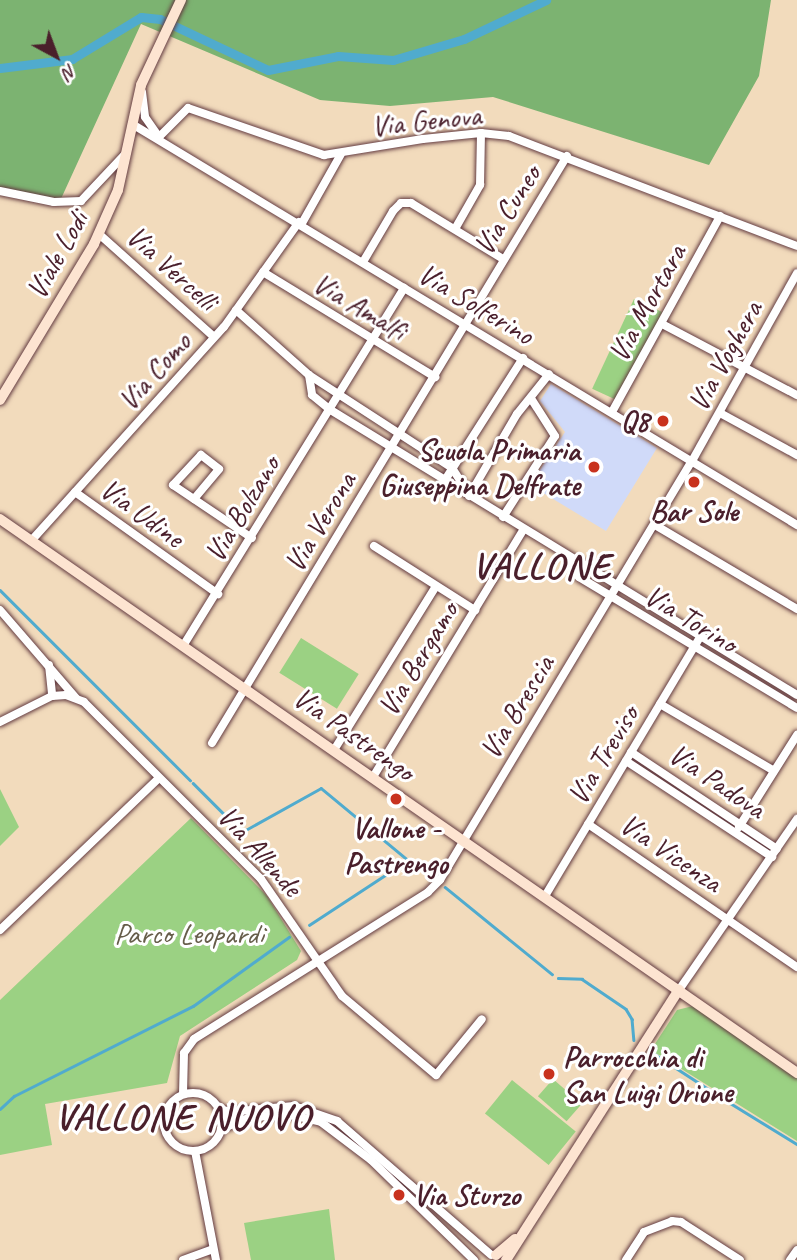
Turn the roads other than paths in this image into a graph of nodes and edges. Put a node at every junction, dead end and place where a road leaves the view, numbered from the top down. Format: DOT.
graph roads {
  1 [pos="181,0"];
  2 [pos="141,85"];
  3 [pos="132,124"];
  4 [pos="481,133"];
  5 [pos="159,137"];
  6 [pos="126,153"];
  7 [pos="341,154"];
  8 [pos="567,156"];
  9 [pos="0,191"];
  10 [pos="720,216"];
  11 [pos="300,224"];
  12 [pos="455,229"];
  13 [pos="99,234"];
  14 [pos="797,246"];
  15 [pos="503,259"];
  16 [pos="363,262"];
  17 [pos="263,272"];
  18 [pos="797,273"];
  19 [pos="404,288"];
  20 [pos="236,310"];
  21 [pos="465,324"];
  22 [pos="664,325"];
  23 [pos="214,337"];
  24 [pos="372,340"];
  25 [pos="523,358"];
  26 [pos="745,367"];
  27 [pos="549,374"];
  28 [pos="309,375"];
  29 [pos="435,377"];
  30 [pos="796,393"];
  31 [pos="338,395"];
  32 [pos="0,400"];
  33 [pos="532,400"];
  34 [pos="330,409"];
  35 [pos="612,412"];
  36 [pos="720,413"];
  37 [pos="398,436"];
  38 [pos="391,449"];
  39 [pos="797,455"];
  40 [pos="692,461"];
  41 [pos="452,468"];
  42 [pos="445,480"];
  43 [pos="75,492"];
  44 [pos="469,496"];
  45 [pos="194,499"];
  46 [pos="503,517"];
  47 [pos="0,519"];
  48 [pos="654,525"];
  49 [pos="797,525"];
  50 [pos="524,529"];
  51 [pos="252,538"];
  52 [pos="31,541"];
  53 [pos="374,546"];
  54 [pos="573,560"];
  55 [pos="615,584"];
  56 [pos="436,586"];
  57 [pos="218,594"];
  58 [pos="609,596"];
  59 [pos="797,609"];
  60 [pos="0,610"];
  61 [pos="475,610"];
  62 [pos="700,637"];
  63 [pos="183,646"];
  64 [pos="694,648"];
  65 [pos="49,665"];
  66 [pos="245,689"];
  67 [pos="797,695"];
  68 [pos="52,696"];
  69 [pos="76,698"];
  70 [pos="660,704"];
  71 [pos="797,708"];
  72 [pos="0,722"];
  73 [pos="797,735"];
  74 [pos="212,743"];
  75 [pos="334,750"];
  76 [pos="631,752"];
  77 [pos="626,761"];
  78 [pos="774,771"];
  79 [pos="373,777"];
  80 [pos="158,779"];
  81 [pos="797,819"];
  82 [pos="588,824"];
  83 [pos="741,824"];
  84 [pos="735,833"];
  85 [pos="465,840"];
  86 [pos="775,853"];
  87 [pos="545,896"];
  88 [pos="729,919"];
  89 [pos="0,930"];
  90 [pos="317,962"];
  91 [pos="797,967"];
  92 [pos="679,990"];
  93 [pos="482,1019"];
  94 [pos="797,1073"];
  95 [pos="183,1094"];
  96 [pos="219,1108"];
  97 [pos="222,1129"];
  98 [pos="195,1151"];
  99 [pos="211,1250"];
  100 [pos="797,1250"];
  101 [pos="497,1258"];
  102 [pos="183,1260"];
  103 [pos="216,1260"];
  104 [pos="474,1260"];
  105 [pos="626,1260"];
  106 [pos="740,1260"];
  107 [pos="790,1260"];
  1 -- 2 [label="street, Viale Lodi"];
  2 -- 3 [label="street, Viale Lodi"];
  2 -- 5 [label="street"];
  3 -- 5 [label="street, Via Solferino"];
  3 -- 6 [label="street, Viale Lodi"];
  4 -- 7 [label="street, Via Genova"];
  4 -- 8 [label="street, Via Genova"];
  4 -- 12 [label="street"];
  5 -- 7 [label="street, Via Genova"];
  5 -- 11 [label="street, Via Solferino"];
  6 -- 9 [label="street"];
  6 -- 13 [label="street, Viale Lodi"];
  7 -- 11 [label="street, Via Como"];
  8 -- 10 [label="street, Via Genova"];
  8 -- 15 [label="street, Via Cuneo"];
  10 -- 14 [label="street, Via Genova"];
  10 -- 22 [label="street, Via Mortara"];
  11 -- 16 [label="street, Via Solferino"];
  11 -- 17 [label="street, Via Como"];
  12 -- 15 [label="street"];
  12 -- 16 [label="street"];
  13 -- 23 [label="street, Via Vercelli"];
  13 -- 32 [label="street, Viale Lodi"];
  15 -- 21 [label="street, Via Cuneo"];
  16 -- 19 [label="street, Via Solferino"];
  17 -- 20 [label="street, Via Como"];
  17 -- 24 [label="street, Via Amalfi"];
  18 -- 26 [label="street, Via Voghera"];
  19 -- 21 [label="street, Via Solferino"];
  19 -- 24 [label="street, Via Bolzano"];
  20 -- 23 [label="street, Via Como"];
  20 -- 28 [label="street, Via Torino"];
  21 -- 25 [label="street, Via Solferino"];
  21 -- 29 [label="street, Via Verona"];
  22 -- 26 [label="street"];
  22 -- 35 [label="street, Via Mortara"];
  23 -- 43 [label="street, Via Como"];
  24 -- 29 [label="street, Via Amalfi"];
  24 -- 31 [label="street, Via Bolzano"];
  25 -- 27 [label="street, Via Solferino"];
  25 -- 41 [label="street"];
  26 -- 30 [label="street"];
  26 -- 36 [label="street, Via Voghera"];
  27 -- 33 [label="street"];
  27 -- 35 [label="street, Via Solferino"];
  28 -- 31 [label="street, Via Torino"];
  28 -- 34 [label="street, Via Torino"];
  29 -- 37 [label="street, Via Verona"];
  31 -- 34 [label="street, Via Bolzano"];
  31 -- 37 [label="street, Via Torino"];
  33 -- 44 [label="street"];
  33 -- 46 [label="street"];
  34 -- 38 [label="street, Via Torino"];
  34 -- 51 [label="street, Via Bolzano"];
  35 -- 40 [label="street, Via Solferino"];
  36 -- 39 [label="street"];
  36 -- 40 [label="street, Via Voghera"];
  37 -- 38 [label="street, Via Verona"];
  37 -- 41 [label="street, Via Torino"];
  38 -- 42 [label="street, Via Torino"];
  38 -- 66 [label="street, Via Verona"];
  40 -- 48 [label="street, Via Voghera"];
  40 -- 49 [label="street, Via Solferino"];
  41 -- 42 [label="street"];
  41 -- 44 [label="street, Via Torino"];
  42 -- 44 [label="street, Via Torino"];
  43 -- 52 [label="street, Via Como"];
  43 -- 57 [label="street, Via Udine"];
  44 -- 46 [label="street, Via Torino"];
  45 -- 45 [label="street"];
  45 -- 51 [label="street"];
  46 -- 50 [label="street, Via Torino"];
  47 -- 52 [label="street, Via Pastrengo"];
  48 -- 55 [label="street, Via Brescia"];
  48 -- 59 [label="street"];
  50 -- 54 [label="street, Via Torino"];
  50 -- 61 [label="street, Via Bergamo"];
  51 -- 57 [label="street, Via Bolzano"];
  52 -- 63 [label="street, Via Pastrengo"];
  53 -- 56 [label="street"];
  54 -- 55 [label="street, Via Torino"];
  54 -- 58 [label="street, Via Torino"];
  55 -- 58 [label="street, Via Brescia"];
  55 -- 62 [label="street, Via Torino"];
  56 -- 61 [label="street"];
  56 -- 75 [label="street"];
  57 -- 63 [label="street, Via Bolzano"];
  58 -- 64 [label="street, Via Torino"];
  58 -- 85 [label="street, Via Brescia"];
  60 -- 65 [label="street, Via Allende"];
  61 -- 79 [label="street, Via Bergamo"];
  62 -- 64 [label="street, Via Treviso"];
  62 -- 67 [label="street, Via Torino"];
  63 -- 66 [label="street, Via Pastrengo"];
  64 -- 70 [label="street, Via Treviso"];
  64 -- 71 [label="street, Via Torino"];
  65 -- 68 [label="street"];
  65 -- 69 [label="street, Via Allende"];
  66 -- 74 [label="street, Via Verona"];
  66 -- 75 [label="street, Via Pastrengo"];
  68 -- 69 [label="street"];
  68 -- 72 [label="street"];
  69 -- 80 [label="street, Via Allende"];
  70 -- 76 [label="street, Via Treviso"];
  70 -- 78 [label="street"];
  73 -- 78 [label="street"];
  75 -- 79 [label="street, Via Pastrengo"];
  76 -- 77 [label="street, Via Treviso"];
  76 -- 83 [label="street, Via Padova"];
  77 -- 82 [label="street, Via Treviso"];
  77 -- 84 [label="street, Via Padova"];
  78 -- 83 [label="street"];
  79 -- 85 [label="street, Via Pastrengo"];
  80 -- 89 [label="street"];
  80 -- 90 [label="street, Via Allende"];
  81 -- 86 [label="street"];
  82 -- 87 [label="street, Via Treviso"];
  82 -- 88 [label="street, Via Vicenza"];
  83 -- 84 [label="street"];
  83 -- 86 [label="street, Via Padova"];
  84 -- 86 [label="street, Via Padova"];
  85 -- 87 [label="street, Via Pastrengo"];
  85 -- 90 [label="street, Via Brescia"];
  86 -- 88 [label="street"];
  87 -- 92 [label="street, Via Pastrengo"];
  88 -- 91 [label="street, Via Vicenza"];
  88 -- 92 [label="street"];
  90 -- 93 [label="street, Via Allende"];
  90 -- 95 [label="street, Via Brescia"];
  92 -- 94 [label="street, Via Pastrengo"];
  92 -- 101 [label="street"];
  95 -- 96 [label="street"];
  95 -- 98 [label="street"];
  96 -- 97 [label="street"];
  96 -- 101 [label="street"];
  97 -- 98 [label="street"];
  97 -- 104 [label="street"];
  98 -- 99 [label="street"];
  99 -- 102 [label="street"];
  99 -- 103 [label="street"];
  100 -- 107 [label="street"];
  105 -- 106 [label="street"];
}
